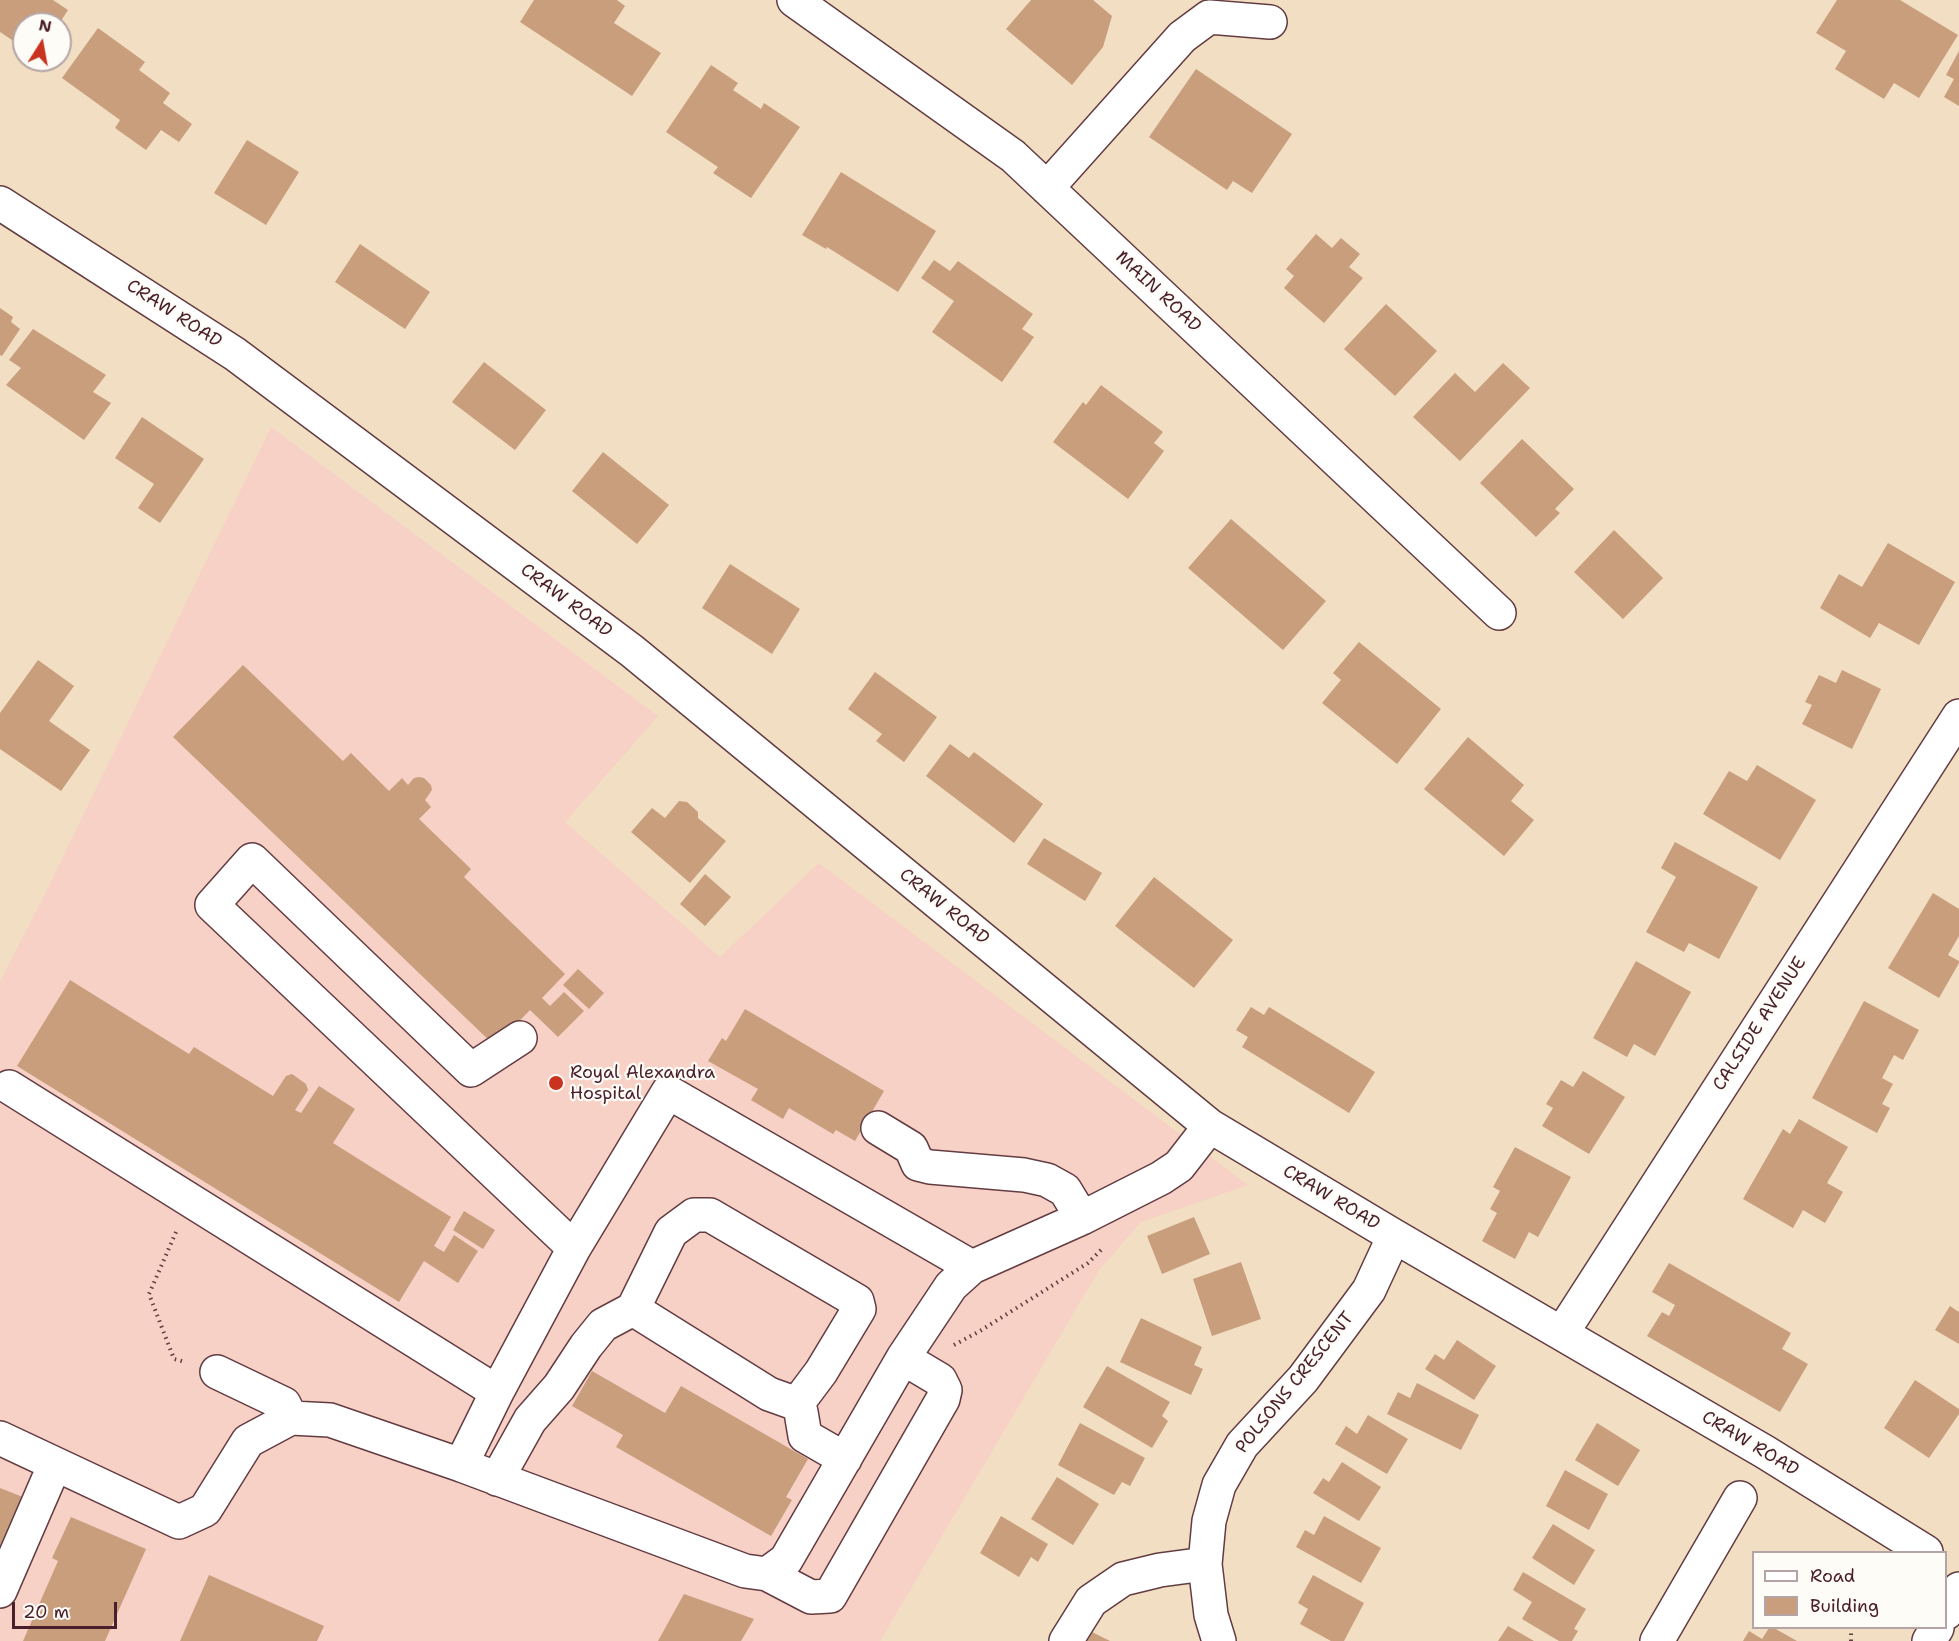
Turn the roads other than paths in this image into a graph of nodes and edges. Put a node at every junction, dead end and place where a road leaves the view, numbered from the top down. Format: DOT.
graph roads {
  1 [pos="794,0"];
  2 [pos="1270,22"];
  3 [pos="1047,188"];
  4 [pos="0,203"];
  5 [pos="1499,613"];
  6 [pos="1959,716"];
  7 [pos="520,1038"];
  8 [pos="9,1087"];
  9 [pos="1210,1126"];
  10 [pos="878,1128"];
  11 [pos="1082,1218"];
  12 [pos="1394,1236"];
  13 [pos="574,1248"];
  14 [pos="972,1267"];
  15 [pos="633,1310"];
  16 [pos="1562,1333"];
  17 [pos="915,1365"];
  18 [pos="217,1372"];
  19 [pos="497,1392"];
  20 [pos="796,1404"];
  21 [pos="291,1418"];
  22 [pos="0,1438"];
  23 [pos="845,1459"];
  24 [pos="56,1464"];
  25 [pos="460,1465"];
  26 [pos="497,1479"];
  27 [pos="1740,1498"];
  28 [pos="1924,1551"];
  29 [pos="1204,1564"];
  30 [pos="767,1574"];
  31 [pos="1959,1589"];
  32 [pos="0,1591"];
  33 [pos="1947,1611"];
  34 [pos="1066,1641"];
  35 [pos="1219,1641"];
  36 [pos="1657,1641"];
  1 -- 3 [label="street, MAIN ROAD"];
  2 -- 3 [label="street"];
  3 -- 5 [label="street, MAIN ROAD"];
  4 -- 9 [label="street, CRAW ROAD"];
  6 -- 16 [label="street, CALSIDE AVENUE"];
  7 -- 13 [label="street"];
  8 -- 19 [label="street"];
  9 -- 11 [label="street"];
  9 -- 12 [label="street, CRAW ROAD"];
  10 -- 11 [label="street"];
  11 -- 14 [label="street"];
  12 -- 16 [label="street, CRAW ROAD"];
  12 -- 29 [label="street, POLSONS CRESCENT"];
  13 -- 14 [label="street"];
  13 -- 19 [label="street"];
  14 -- 17 [label="street"];
  15 -- 20 [label="street"];
  15 -- 20 [label="street"];
  15 -- 26 [label="street"];
  16 -- 28 [label="street, CRAW ROAD"];
  17 -- 23 [label="street"];
  17 -- 30 [label="street"];
  18 -- 21 [label="street"];
  19 -- 25 [label="street"];
  20 -- 23 [label="street"];
  21 -- 24 [label="street"];
  21 -- 25 [label="street"];
  22 -- 24 [label="street"];
  23 -- 30 [label="street"];
  24 -- 32 [label="street"];
  25 -- 26 [label="street"];
  26 -- 30 [label="street"];
  27 -- 36 [label="street"];
  29 -- 34 [label="street"];
  29 -- 35 [label="street, POLSONS CRESCENT"];
  31 -- 33 [label="street"];
}
